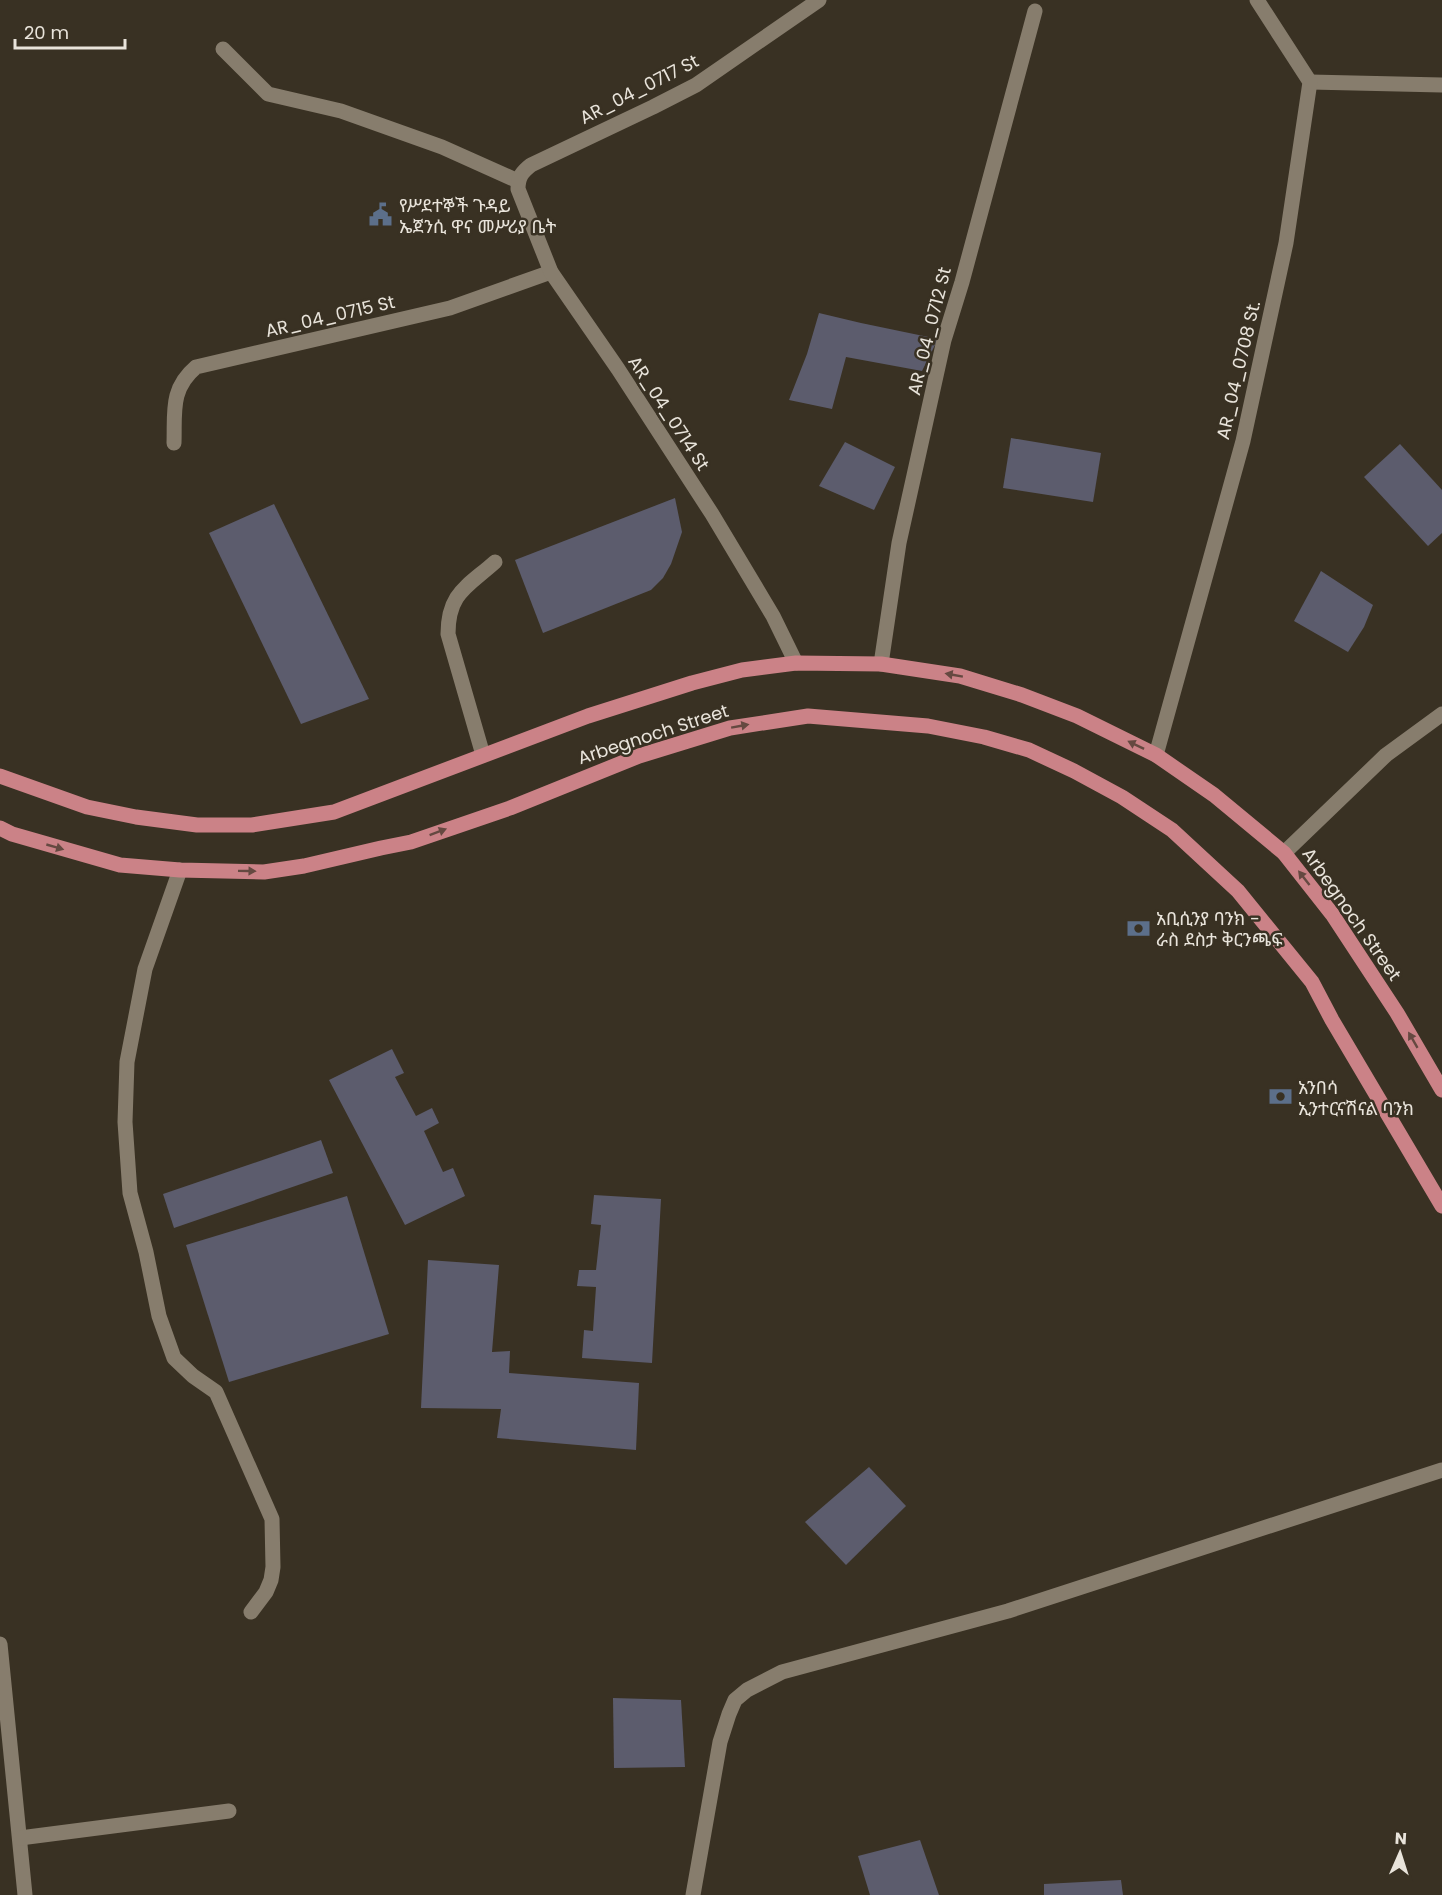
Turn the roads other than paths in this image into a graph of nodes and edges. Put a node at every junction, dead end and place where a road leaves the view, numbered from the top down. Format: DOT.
graph roads {
  1 [pos="819,0"];
  2 [pos="1257,0"];
  3 [pos="1035,11"];
  4 [pos="223,49"];
  5 [pos="1310,82"];
  6 [pos="1442,85"];
  7 [pos="518,181"];
  8 [pos="551,272"];
  9 [pos="174,443"];
  10 [pos="495,562"];
  11 [pos="795,663"];
  12 [pos="882,664"];
  13 [pos="1442,714"];
  14 [pos="483,755"];
  15 [pos="1156,755"];
  16 [pos="0,776"];
  17 [pos="0,828"];
  18 [pos="1284,853"];
  19 [pos="180,870"];
  20 [pos="1442,1090"];
  21 [pos="1442,1206"];
  22 [pos="1442,1470"];
  23 [pos="251,1612"];
  24 [pos="0,1644"];
  25 [pos="229,1811"];
  26 [pos="21,1838"];
  27 [pos="25,1895"];
  28 [pos="693,1895"];
  1 -- 7 [label="street, AR_04_0717 St"];
  2 -- 5 [label="street"];
  3 -- 12 [label="street, AR_04_0712 St"];
  4 -- 7 [label="street"];
  5 -- 6 [label="street"];
  5 -- 15 [label="street, AR_04_0708 St."];
  7 -- 8 [label="street, AR_04_0714 St"];
  8 -- 9 [label="street, AR_04_0715 St"];
  8 -- 11 [label="street, AR_04_0714 St"];
  10 -- 14 [label="street"];
  11 -- 12 [label="main road, Arbegnoch Street"];
  11 -- 14 [label="main road, Arbegnoch Street"];
  15 -- 12 [label="main road, Arbegnoch Street, one-way"];
  13 -- 18 [label="street"];
  14 -- 16 [label="main road, Arbegnoch Street"];
  15 -- 18 [label="main road, Arbegnoch Street"];
  17 -- 19 [label="main road, Arbegnoch Street, one-way"];
  20 -- 18 [label="main road, Arbegnoch Street, one-way"];
  19 -- 21 [label="main road, Arbegnoch Street, one-way"];
  19 -- 23 [label="street"];
  22 -- 28 [label="street"];
  24 -- 26 [label="street"];
  25 -- 26 [label="street"];
  26 -- 27 [label="street"];
}
